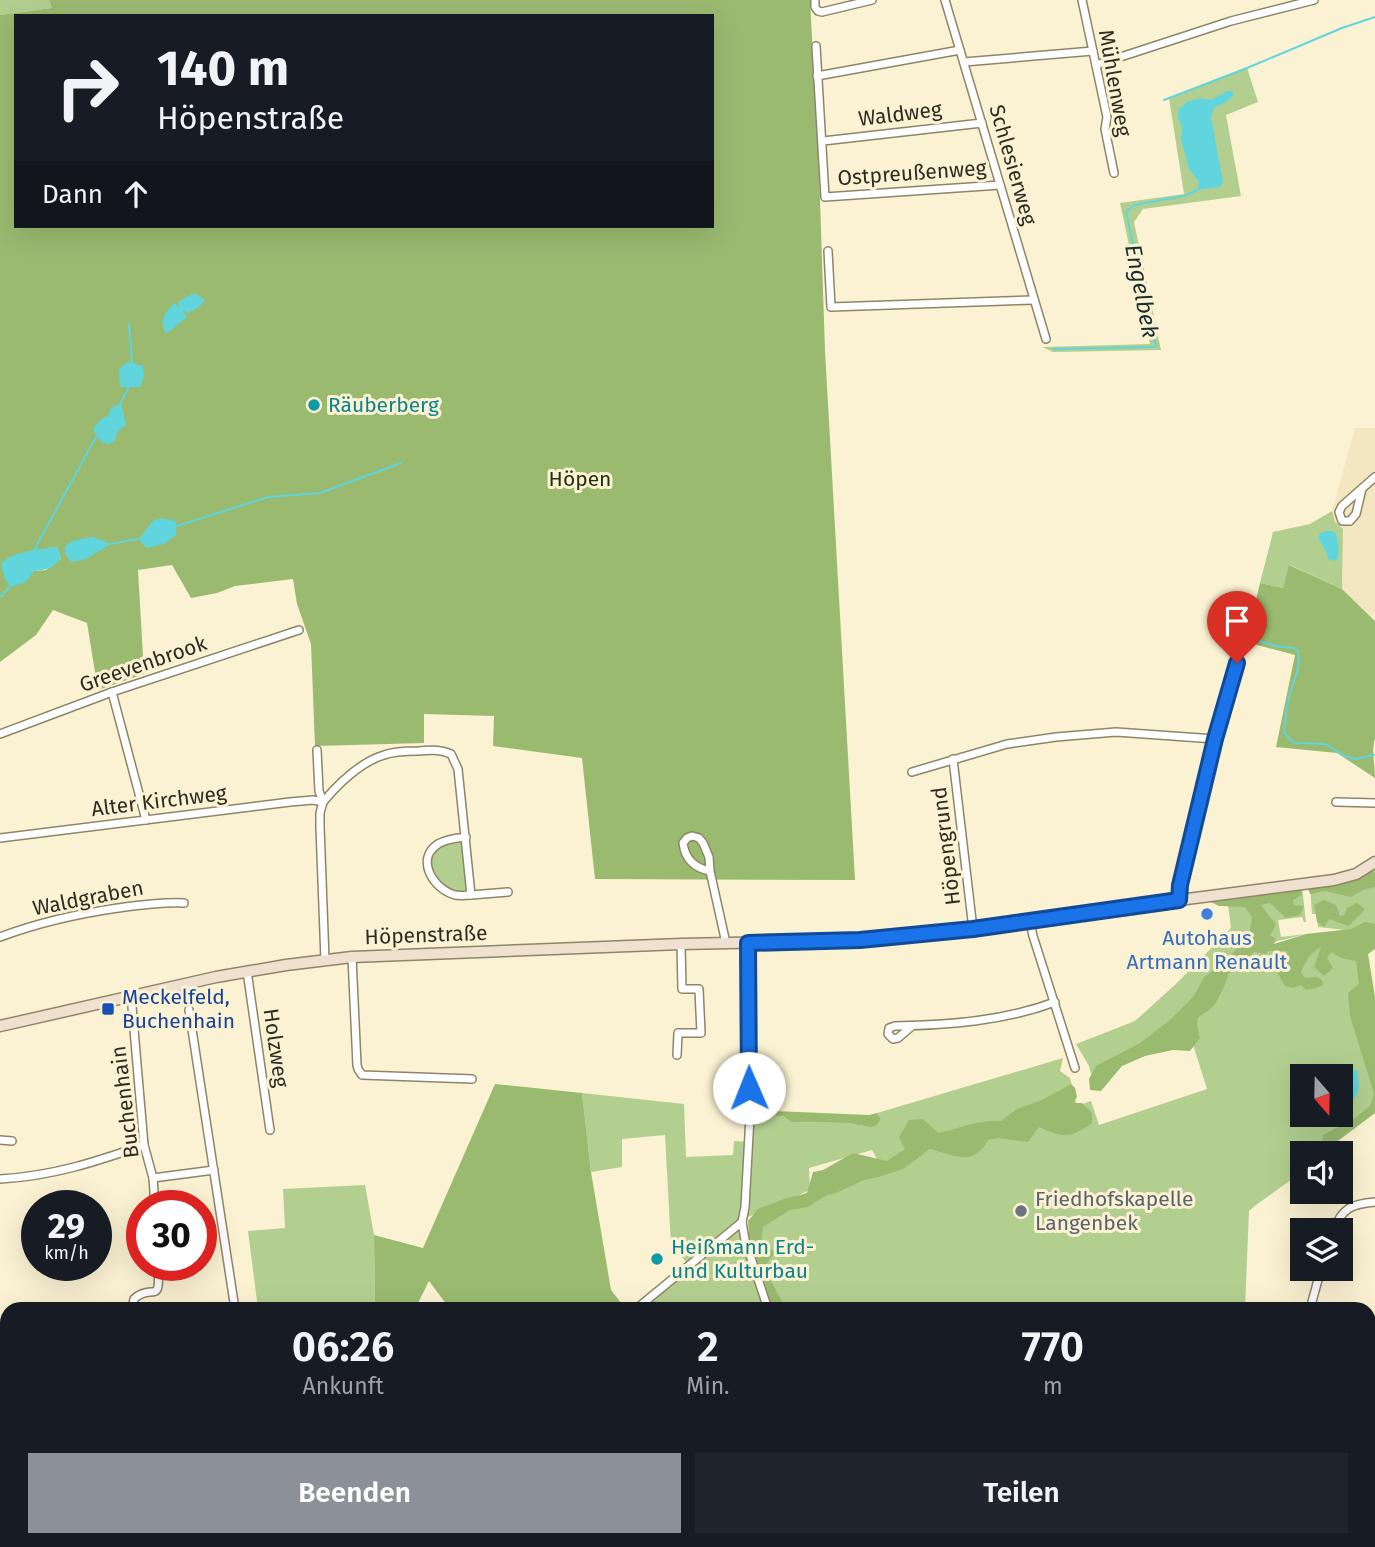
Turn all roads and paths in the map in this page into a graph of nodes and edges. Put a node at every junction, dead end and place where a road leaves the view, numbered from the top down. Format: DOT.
graph roads {
  1 [pos="815,0"];
  2 [pos="872,0"];
  3 [pos="945,0"];
  4 [pos="1082,0"];
  5 [pos="1314,0"];
  6 [pos="816,46"];
  7 [pos="960,50"];
  8 [pos="1093,51"];
  9 [pos="964,62"];
  10 [pos="1096,65"];
  11 [pos="817,76"];
  12 [pos="982,122"];
  13 [pos="822,141"];
  14 [pos="1114,173"];
  15 [pos="1000,185"];
  16 [pos="828,251"];
  17 [pos="1034,300"];
  18 [pos="1046,340"];
  19 [pos="1375,477"];
  20 [pos="1362,488"];
  21 [pos="299,630"];
  22 [pos="1237,663"];
  23 [pos="112,692"];
  24 [pos="0,734"];
  25 [pos="1215,739"];
  26 [pos="317,750"];
  27 [pos="953,760"];
  28 [pos="912,772"];
  29 [pos="323,802"];
  30 [pos="1336,802"];
  31 [pos="1375,803"];
  32 [pos="146,820"];
  33 [pos="466,837"];
  34 [pos="0,838"];
  35 [pos="1375,862"];
  36 [pos="710,871"];
  37 [pos="508,892"];
  38 [pos="471,895"];
  39 [pos="1179,900"];
  40 [pos="184,903"];
  41 [pos="1030,922"];
  42 [pos="973,929"];
  43 [pos="0,937"];
  44 [pos="726,943"];
  45 [pos="748,943"];
  46 [pos="681,944"];
  47 [pos="352,957"];
  48 [pos="325,960"];
  49 [pos="247,971"];
  50 [pos="131,995"];
  51 [pos="1055,1002"];
  52 [pos="189,1010"];
  53 [pos="0,1026"];
  54 [pos="912,1026"];
  55 [pos="677,1055"];
  56 [pos="1075,1068"];
  57 [pos="472,1079"];
  58 [pos="750,1107"];
  59 [pos="750,1116"];
  60 [pos="270,1130"];
  61 [pos="0,1140"];
  62 [pos="12,1141"];
  63 [pos="144,1145"];
  64 [pos="214,1170"];
  65 [pos="153,1178"];
  66 [pos="0,1179"];
  67 [pos="154,1190"];
  68 [pos="1375,1202"];
  69 [pos="1339,1218"];
  70 [pos="742,1222"];
  71 [pos="159,1281"];
  72 [pos="1318,1281"];
  73 [pos="133,1302"];
  74 [pos="234,1302"];
  75 [pos="645,1302"];
  76 [pos="766,1302"];
  77 [pos="1312,1302"];
  1 -- 2 [label="street"];
  3 -- 7 [label="street, Schlesierweg"];
  4 -- 8 [label="street, Mühlenweg"];
  5 -- 10 [label="street"];
  6 -- 11 [label="street"];
  7 -- 9 [label="street, Schlesierweg"];
  7 -- 11 [label="street"];
  8 -- 9 [label="street"];
  8 -- 10 [label="street, Mühlenweg"];
  9 -- 12 [label="street, Schlesierweg"];
  10 -- 14 [label="street, Mühlenweg"];
  11 -- 13 [label="street"];
  12 -- 13 [label="street, Waldweg"];
  12 -- 15 [label="street, Schlesierweg"];
  13 -- 15 [label="street, Ostpreußenweg"];
  15 -- 17 [label="street, Schlesierweg"];
  16 -- 17 [label="street"];
  17 -- 18 [label="street, Schlesierweg"];
  19 -- 20 [label="street"];
  20 -- 20 [label="street"];
  21 -- 23 [label="street, Greevenbrook"];
  22 -- 25 [label="street"];
  23 -- 24 [label="street, Greevenbrook"];
  23 -- 32 [label="street"];
  25 -- 27 [label="street"];
  25 -- 39 [label="street"];
  26 -- 29 [label="street"];
  27 -- 28 [label="street"];
  27 -- 42 [label="street, Höpengrund"];
  29 -- 32 [label="street, Alter Kirchweg"];
  29 -- 33 [label="street"];
  29 -- 48 [label="street"];
  30 -- 31 [label="street"];
  32 -- 34 [label="street, Alter Kirchweg"];
  33 -- 38 [label="street"];
  33 -- 38 [label="street"];
  35 -- 39 [label="main road, Höpenstraße"];
  36 -- 36 [label="street"];
  36 -- 44 [label="street"];
  37 -- 38 [label="street"];
  39 -- 41 [label="main road, Höpenstraße"];
  40 -- 43 [label="street, Waldgraben"];
  41 -- 42 [label="main road, Höpenstraße"];
  41 -- 51 [label="street"];
  42 -- 45 [label="main road, Höpenstraße"];
  44 -- 45 [label="main road, Höpenstraße"];
  44 -- 46 [label="main road, Höpenstraße"];
  45 -- 58 [label="street"];
  46 -- 47 [label="main road, Höpenstraße"];
  46 -- 55 [label="street"];
  47 -- 48 [label="main road, Höpenstraße"];
  47 -- 57 [label="street"];
  48 -- 49 [label="main road, Höpenstraße"];
  49 -- 50 [label="main road, Höpenstraße"];
  49 -- 60 [label="street, Holzweg"];
  50 -- 53 [label="main road, Höpenstraße"];
  50 -- 63 [label="street, Buchenhain"];
  51 -- 54 [label="street"];
  51 -- 56 [label="street"];
  52 -- 64 [label="street"];
  59 -- 70 [label="street"];
  61 -- 62 [label="street"];
  63 -- 65 [label="street, Buchenhain"];
  63 -- 66 [label="street"];
  64 -- 65 [label="street"];
  64 -- 74 [label="street"];
  65 -- 67 [label="street, Buchenhain"];
  68 -- 69 [label="street"];
  70 -- 75 [label="street"];
  70 -- 76 [label="street"];
  71 -- 73 [label="street"];
  72 -- 77 [label="street"];
}
